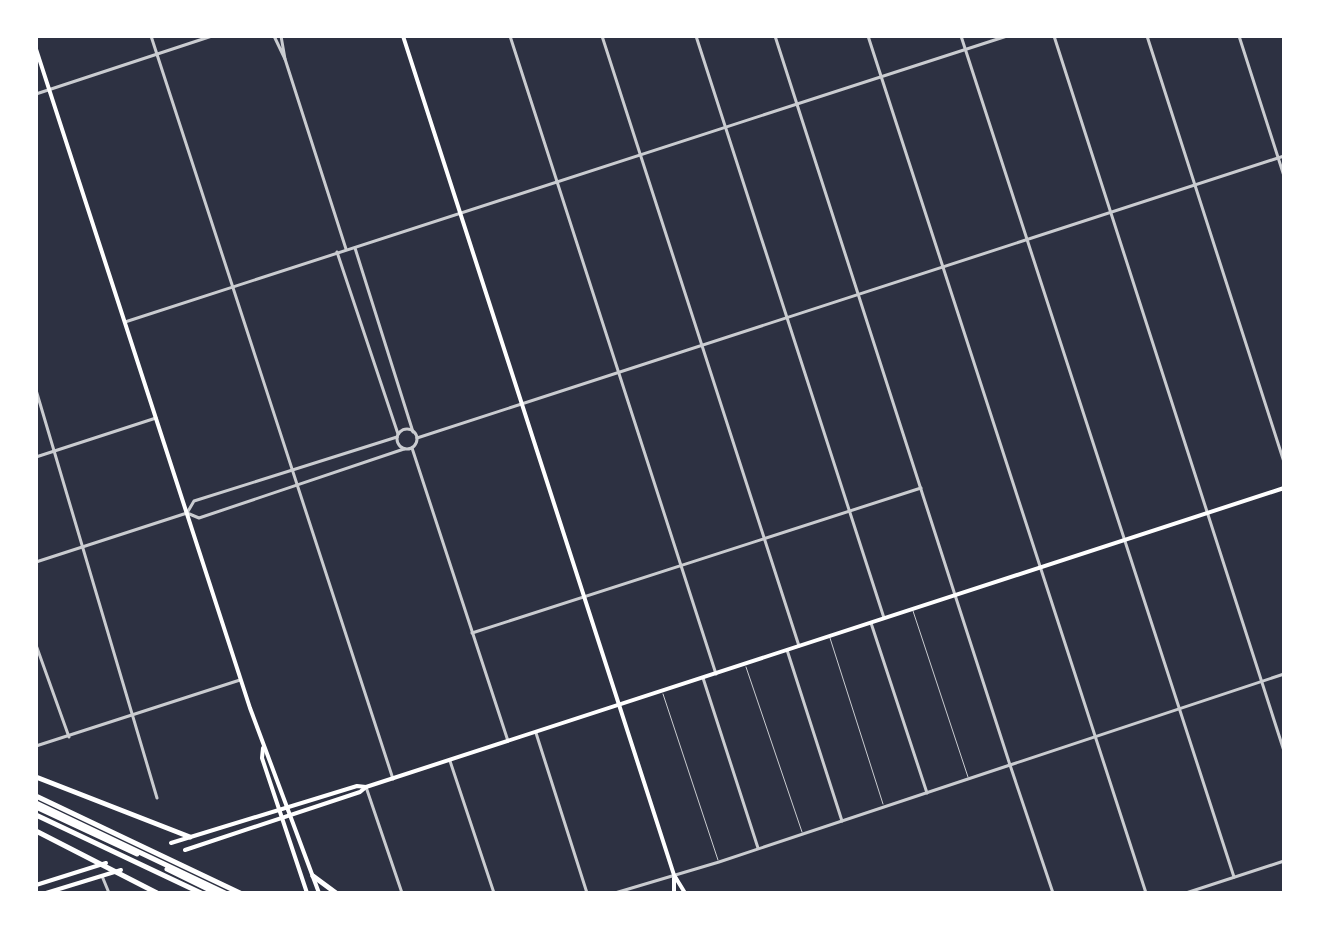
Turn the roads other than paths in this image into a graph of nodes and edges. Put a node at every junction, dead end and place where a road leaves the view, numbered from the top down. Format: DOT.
graph roads {
  1 [pos="151,36"];
  2 [pos="212,36"];
  3 [pos="274,36"];
  4 [pos="281,36"];
  5 [pos="403,36"];
  6 [pos="510,36"];
  7 [pos="602,36"];
  8 [pos="696,36"];
  9 [pos="775,36"];
  10 [pos="868,36"];
  11 [pos="961,36"];
  12 [pos="1007,36"];
  13 [pos="1054,36"];
  14 [pos="1147,36"];
  15 [pos="1239,36"];
  16 [pos="36,49"];
  17 [pos="966,49"];
  18 [pos="157,54"];
  19 [pos="285,59"];
  20 [pos="881,76"];
  21 [pos="48,89"];
  22 [pos="36,94"];
  23 [pos="797,104"];
  24 [pos="726,127"];
  25 [pos="640,154"];
  26 [pos="1284,156"];
  27 [pos="1278,158"];
  28 [pos="1284,176"];
  29 [pos="556,181"];
  30 [pos="1194,185"];
  31 [pos="459,212"];
  32 [pos="1110,212"];
  33 [pos="1026,240"];
  34 [pos="355,247"];
  35 [pos="346,249"];
  36 [pos="337,252"];
  37 [pos="942,268"];
  38 [pos="233,287"];
  39 [pos="858,295"];
  40 [pos="786,317"];
  41 [pos="125,322"];
  42 [pos="702,345"];
  43 [pos="617,372"];
  44 [pos="36,390"];
  45 [pos="522,403"];
  46 [pos="156,418"];
  47 [pos="413,432"];
  48 [pos="397,436"];
  49 [pos="417,438"];
  50 [pos="412,448"];
  51 [pos="404,449"];
  52 [pos="56,450"];
  53 [pos="36,457"];
  54 [pos="1284,462"];
  55 [pos="292,469"];
  56 [pos="298,487"];
  57 [pos="921,488"];
  58 [pos="1284,488"];
  59 [pos="850,510"];
  60 [pos="187,513"];
  61 [pos="1207,513"];
  62 [pos="766,538"];
  63 [pos="1123,540"];
  64 [pos="84,546"];
  65 [pos="36,562"];
  66 [pos="682,565"];
  67 [pos="1039,568"];
  68 [pos="955,595"];
  69 [pos="584,597"];
  70 [pos="913,609"];
  71 [pos="884,618"];
  72 [pos="871,623"];
  73 [pos="472,633"];
  74 [pos="829,636"];
  75 [pos="36,645"];
  76 [pos="799,646"];
  77 [pos="787,650"];
  78 [pos="745,664"];
  79 [pos="716,674"];
  80 [pos="1284,674"];
  81 [pos="703,678"];
  82 [pos="240,680"];
  83 [pos="1261,681"];
  84 [pos="662,691"];
  85 [pos="620,705"];
  86 [pos="1178,708"];
  87 [pos="132,715"];
  88 [pos="535,732"];
  89 [pos="1094,736"];
  90 [pos="69,737"];
  91 [pos="508,741"];
  92 [pos="36,746"];
  93 [pos="263,748"];
  94 [pos="1284,751"];
  95 [pos="450,761"];
  96 [pos="1010,765"];
  97 [pos="36,777"];
  98 [pos="393,779"];
  99 [pos="968,779"];
  100 [pos="366,787"];
  101 [pos="927,793"];
  102 [pos="36,796"];
  103 [pos="157,798"];
  104 [pos="36,805"];
  105 [pos="289,806"];
  106 [pos="884,807"];
  107 [pos="279,810"];
  108 [pos="36,815"];
  109 [pos="292,815"];
  110 [pos="282,818"];
  111 [pos="842,821"];
  112 [pos="36,831"];
  113 [pos="803,835"];
  114 [pos="190,837"];
  115 [pos="171,843"];
  116 [pos="758,848"];
  117 [pos="185,850"];
  118 [pos="1284,861"];
  119 [pos="719,862"];
  120 [pos="106,863"];
  121 [pos="121,870"];
  122 [pos="674,875"];
  123 [pos="102,876"];
  124 [pos="313,876"];
  125 [pos="1234,877"];
  126 [pos="36,885"];
  127 [pos="46,893"];
  128 [pos="109,893"];
  129 [pos="157,893"];
  130 [pos="201,893"];
  131 [pos="216,893"];
  132 [pos="225,893"];
  133 [pos="240,893"];
  134 [pos="307,893"];
  135 [pos="319,893"];
  136 [pos="336,893"];
  137 [pos="402,893"];
  138 [pos="494,893"];
  139 [pos="587,893"];
  140 [pos="615,893"];
  141 [pos="674,893"];
  142 [pos="685,893"];
  143 [pos="1053,893"];
  144 [pos="1146,893"];
  145 [pos="1186,893"];
  1 -- 18 [label="street"];
  2 -- 18 [label="street"];
  3 -- 19 [label="street"];
  4 -- 19 [label="street"];
  5 -- 31 [label="main road"];
  6 -- 29 [label="street"];
  7 -- 25 [label="street"];
  8 -- 24 [label="street"];
  9 -- 23 [label="street"];
  10 -- 20 [label="street"];
  11 -- 17 [label="street"];
  12 -- 17 [label="street"];
  13 -- 32 [label="street"];
  14 -- 30 [label="street"];
  15 -- 27 [label="street"];
  16 -- 21 [label="main road"];
  17 -- 20 [label="street"];
  17 -- 33 [label="street"];
  18 -- 21 [label="street"];
  18 -- 38 [label="street"];
  19 -- 35 [label="street"];
  20 -- 23 [label="street"];
  20 -- 37 [label="street"];
  21 -- 22 [label="street"];
  21 -- 41 [label="main road"];
  23 -- 24 [label="street"];
  23 -- 39 [label="street"];
  24 -- 25 [label="street"];
  24 -- 40 [label="street"];
  25 -- 29 [label="street"];
  25 -- 42 [label="street"];
  26 -- 27 [label="street"];
  27 -- 28 [label="street"];
  27 -- 30 [label="street"];
  29 -- 31 [label="street"];
  29 -- 43 [label="street"];
  30 -- 32 [label="street"];
  30 -- 54 [label="street"];
  31 -- 34 [label="street"];
  31 -- 45 [label="main road"];
  32 -- 33 [label="street"];
  32 -- 61 [label="street"];
  33 -- 37 [label="street"];
  33 -- 63 [label="street"];
  34 -- 35 [label="street"];
  34 -- 47 [label="street"];
  35 -- 36 [label="street"];
  36 -- 38 [label="street"];
  36 -- 48 [label="street"];
  37 -- 39 [label="street"];
  37 -- 67 [label="street"];
  38 -- 41 [label="street"];
  38 -- 55 [label="street"];
  39 -- 40 [label="street"];
  39 -- 57 [label="street"];
  40 -- 42 [label="street"];
  40 -- 59 [label="street"];
  41 -- 46 [label="main road"];
  42 -- 43 [label="street"];
  42 -- 62 [label="street"];
  43 -- 45 [label="street"];
  43 -- 66 [label="street"];
  44 -- 52 [label="street"];
  45 -- 49 [label="street"];
  45 -- 69 [label="main road"];
  46 -- 52 [label="street"];
  46 -- 60 [label="main road"];
  47 -- 48 [label="street"];
  47 -- 49 [label="street"];
  48 -- 51 [label="street"];
  48 -- 55 [label="street"];
  49 -- 50 [label="street"];
  50 -- 51 [label="street"];
  50 -- 73 [label="street"];
  51 -- 56 [label="street"];
  52 -- 53 [label="street"];
  52 -- 64 [label="street"];
  55 -- 56 [label="street"];
  55 -- 60 [label="street"];
  56 -- 60 [label="street"];
  56 -- 98 [label="street"];
  57 -- 59 [label="street"];
  57 -- 68 [label="street"];
  58 -- 61 [label="main road"];
  59 -- 62 [label="street"];
  59 -- 71 [label="street"];
  60 -- 64 [label="street"];
  60 -- 82 [label="main road"];
  61 -- 63 [label="main road"];
  61 -- 83 [label="street"];
  62 -- 66 [label="street"];
  62 -- 76 [label="street"];
  63 -- 67 [label="main road"];
  63 -- 86 [label="street"];
  64 -- 65 [label="street"];
  64 -- 87 [label="street"];
  66 -- 69 [label="street"];
  66 -- 79 [label="street"];
  67 -- 68 [label="main road"];
  67 -- 89 [label="street"];
  68 -- 70 [label="main road"];
  68 -- 96 [label="street"];
  69 -- 73 [label="street"];
  69 -- 85 [label="main road"];
  70 -- 71 [label="main road"];
  70 -- 99 [label="lane"];
  71 -- 72 [label="main road"];
  72 -- 74 [label="main road"];
  72 -- 101 [label="street"];
  73 -- 91 [label="street"];
  74 -- 76 [label="main road"];
  74 -- 106 [label="lane"];
  75 -- 90 [label="street"];
  76 -- 77 [label="main road"];
  77 -- 78 [label="main road"];
  77 -- 111 [label="street"];
  78 -- 79 [label="main road"];
  78 -- 113 [label="lane"];
  79 -- 81 [label="main road"];
  80 -- 83 [label="street"];
  81 -- 84 [label="main road"];
  81 -- 116 [label="street"];
  82 -- 87 [label="street"];
  82 -- 93 [label="main road"];
  83 -- 86 [label="street"];
  83 -- 94 [label="street"];
  84 -- 85 [label="main road"];
  84 -- 119 [label="lane"];
  85 -- 88 [label="main road"];
  85 -- 122 [label="main road"];
  86 -- 89 [label="street"];
  86 -- 125 [label="street"];
  87 -- 90 [label="street"];
  87 -- 103 [label="street"];
  88 -- 91 [label="main road"];
  88 -- 139 [label="street"];
  89 -- 96 [label="street"];
  89 -- 144 [label="street"];
  90 -- 92 [label="street"];
  91 -- 95 [label="main road"];
  93 -- 105 [label="main road"];
  93 -- 107 [label="main road"];
  95 -- 98 [label="main road"];
  95 -- 138 [label="street"];
  96 -- 99 [label="street"];
  96 -- 143 [label="street"];
  97 -- 114 [label="highway"];
  98 -- 100 [label="main road"];
  99 -- 101 [label="street"];
  100 -- 105 [label="main road"];
  100 -- 109 [label="main road"];
  100 -- 137 [label="street"];
  101 -- 106 [label="street"];
  102 -- 133 [label="highway"];
  104 -- 131 [label="highway"];
  104 -- 132 [label="highway"];
  105 -- 107 [label="main road"];
  105 -- 109 [label="main road"];
  106 -- 111 [label="street"];
  107 -- 110 [label="main road"];
  107 -- 114 [label="main road"];
  108 -- 130 [label="highway"];
  109 -- 110 [label="main road"];
  109 -- 124 [label="main road"];
  110 -- 117 [label="main road"];
  110 -- 134 [label="main road"];
  111 -- 113 [label="street"];
  112 -- 129 [label="highway"];
  113 -- 116 [label="street"];
  114 -- 115 [label="main road"];
  116 -- 119 [label="street"];
  118 -- 125 [label="street"];
  119 -- 122 [label="street"];
  120 -- 126 [label="main road"];
  121 -- 123 [label="main road"];
  122 -- 140 [label="street"];
  122 -- 141 [label="main road"];
  122 -- 142 [label="main road"];
  123 -- 127 [label="main road"];
  123 -- 128 [label="street"];
  124 -- 135 [label="main road"];
  124 -- 136 [label="highway"];
  125 -- 145 [label="street"];
}
